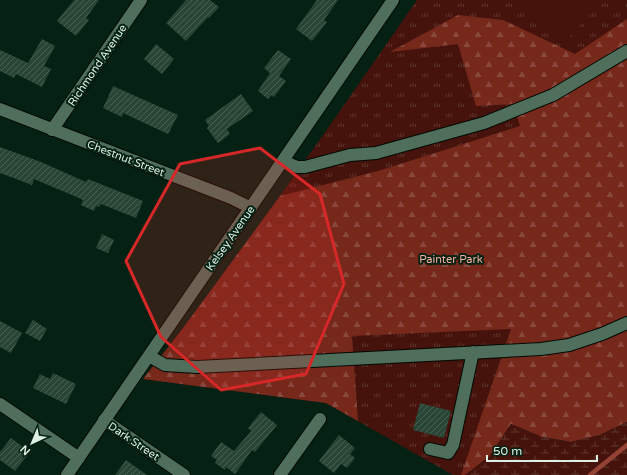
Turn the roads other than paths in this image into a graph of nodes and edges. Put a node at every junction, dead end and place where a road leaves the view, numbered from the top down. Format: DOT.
graph roads {
  1 [pos="141,0"];
  2 [pos="393,0"];
  3 [pos="627,51"];
  4 [pos="0,109"];
  5 [pos="52,130"];
  6 [pos="283,161"];
  7 [pos="251,208"];
  8 [pos="627,323"];
  9 [pos="473,352"];
  10 [pos="149,356"];
  11 [pos="0,404"];
  12 [pos="320,419"];
  13 [pos="104,420"];
  14 [pos="430,449"];
  15 [pos="79,458"];
  16 [pos="67,475"];
  17 [pos="184,475"];
  18 [pos="280,475"];
  1 -- 5 [label="street, Richmond Avenue"];
  2 -- 6 [label="street, Kelsey Avenue"];
  3 -- 6 [label="street"];
  4 -- 5 [label="street, Chestnut Street"];
  5 -- 7 [label="street, Chestnut Street"];
  6 -- 7 [label="street, Kelsey Avenue"];
  7 -- 10 [label="street, Kelsey Avenue"];
  8 -- 9 [label="street"];
  9 -- 10 [label="street"];
  9 -- 14 [label="street"];
  10 -- 13 [label="street, Kelsey Avenue"];
  11 -- 15 [label="street"];
  12 -- 18 [label="street"];
  13 -- 15 [label="street, Kelsey Avenue"];
  13 -- 17 [label="street, Dark Street"];
  15 -- 16 [label="street, Kelsey Avenue"];
}
